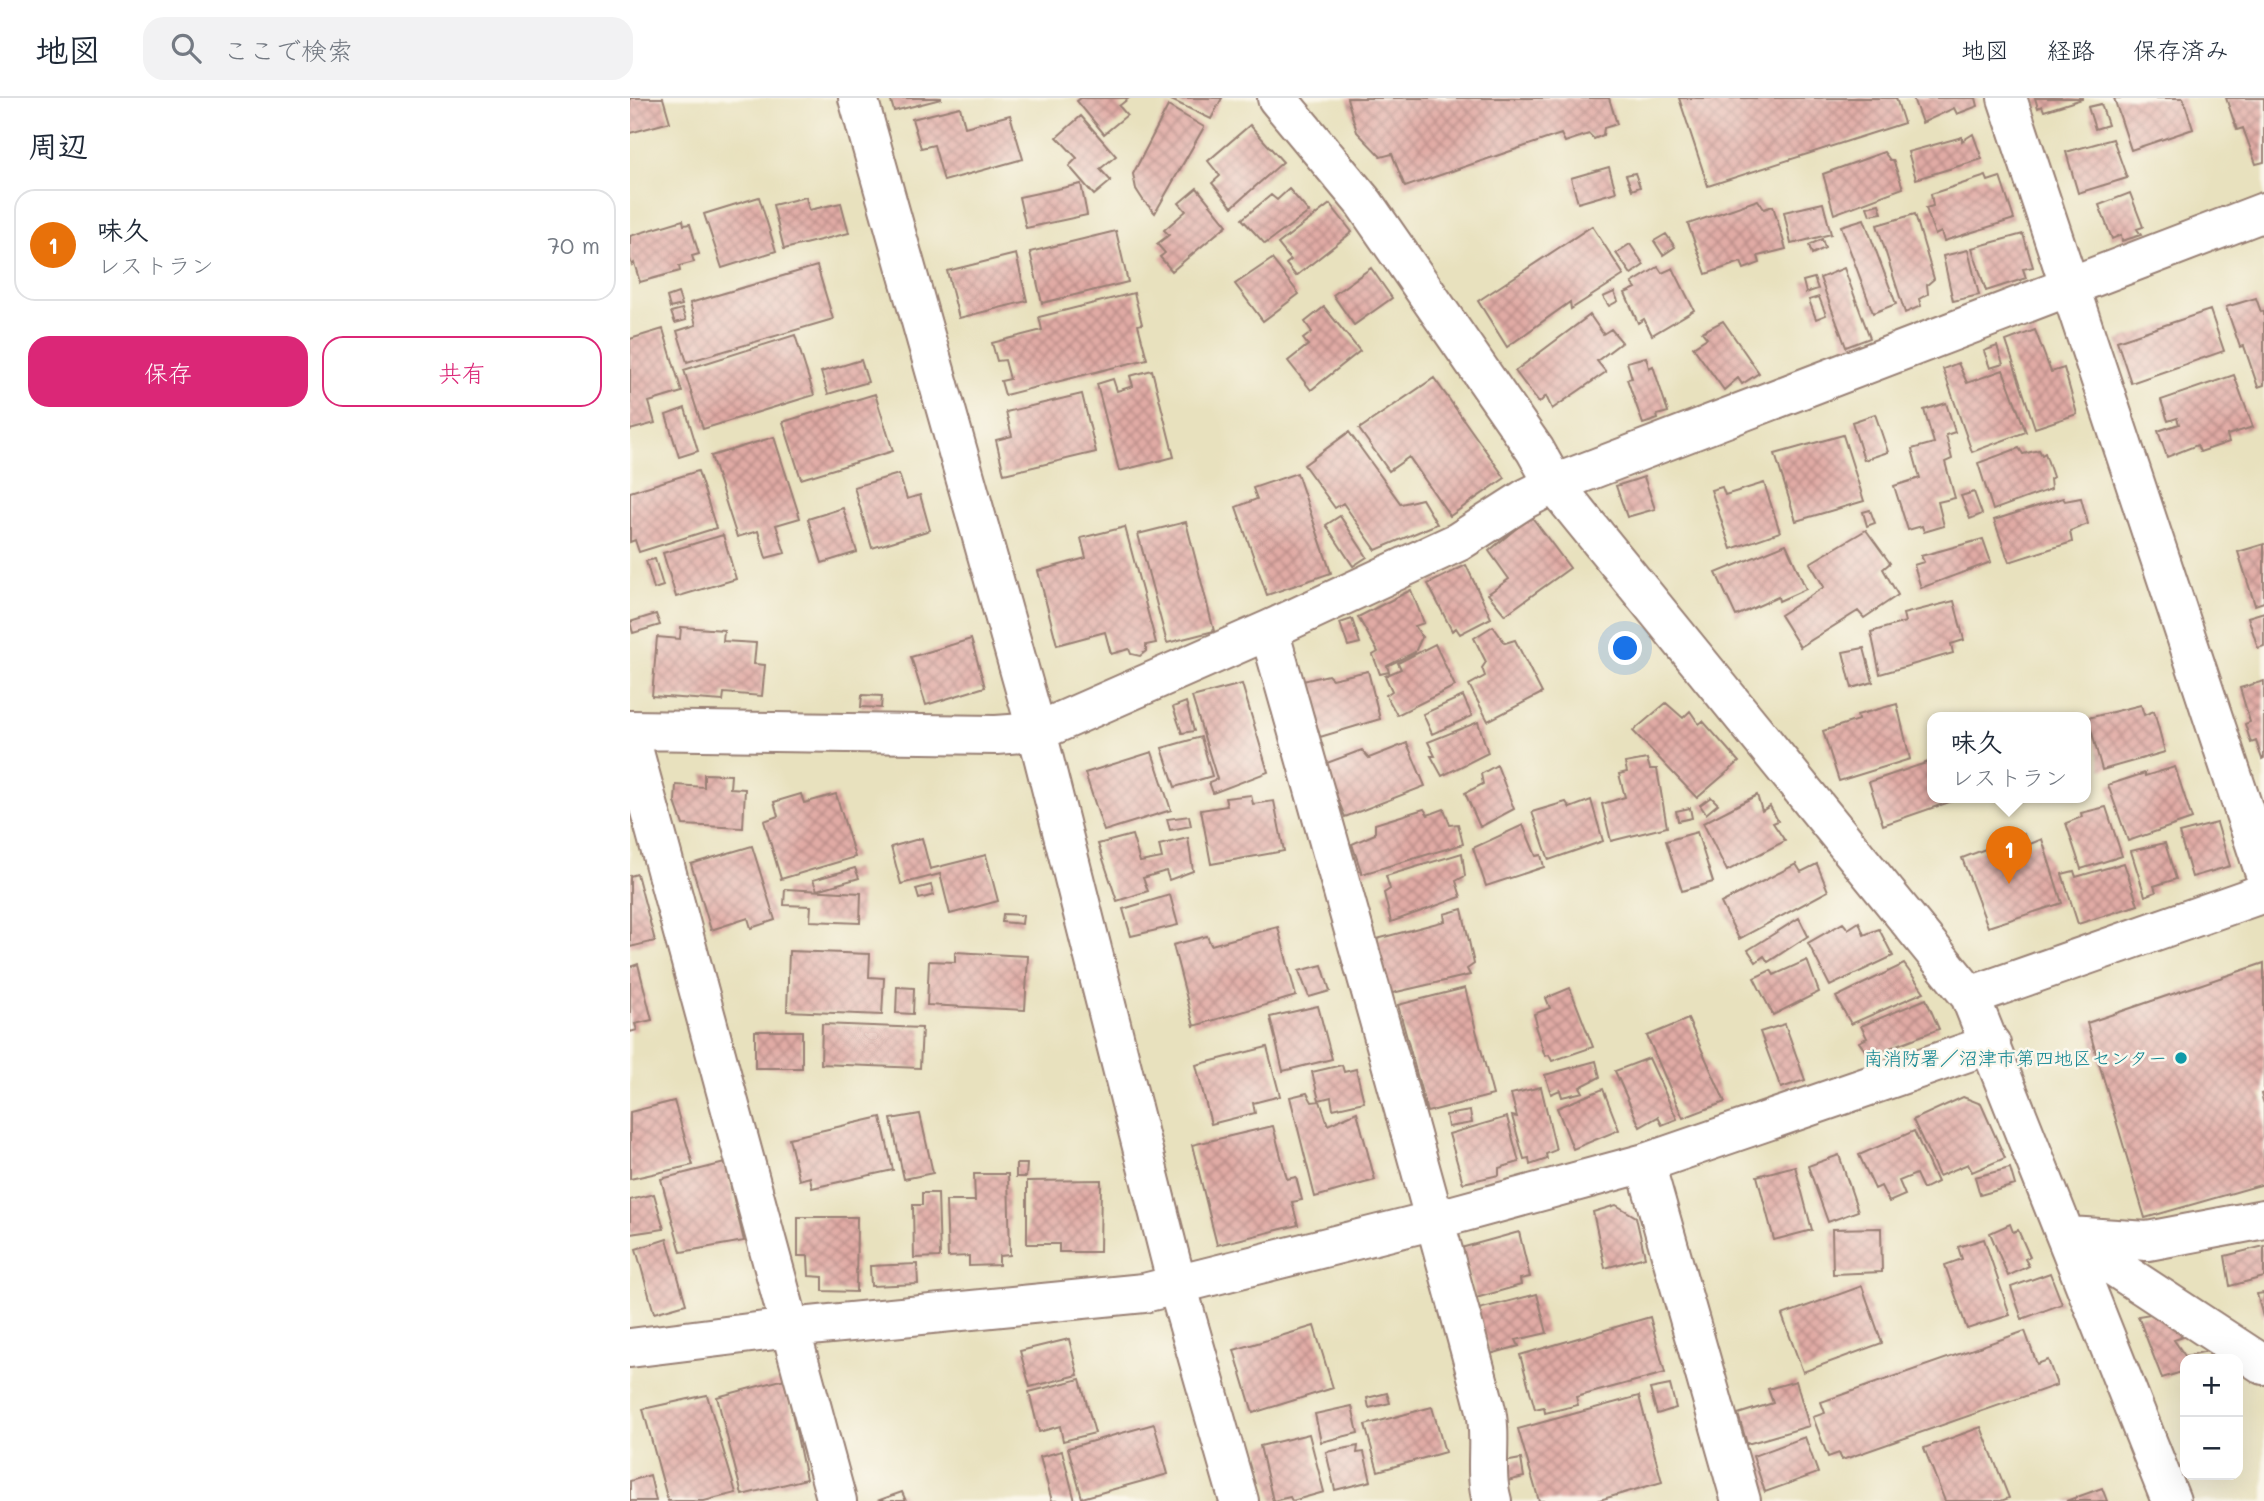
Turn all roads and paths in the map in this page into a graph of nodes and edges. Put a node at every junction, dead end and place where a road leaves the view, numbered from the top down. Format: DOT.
graph roads {
  1 [pos="858,98"];
  2 [pos="2007,98"];
  3 [pos="1282,100"];
  4 [pos="2264,212"];
  5 [pos="2068,287"];
  6 [pos="1554,484"];
  7 [pos="1269,630"];
  8 [pos="630,730"];
  9 [pos="1037,732"];
  10 [pos="630,737"];
  11 [pos="2264,871"];
  12 [pos="2264,893"];
  13 [pos="1970,996"];
  14 [pos="1991,1044"];
  15 [pos="1645,1163"];
  16 [pos="2264,1219"];
  17 [pos="1435,1220"];
  18 [pos="2067,1236"];
  19 [pos="1177,1285"];
  20 [pos="790,1328"];
  21 [pos="630,1348"];
  22 [pos="2264,1365"];
  23 [pos="837,1501"];
  24 [pos="1239,1501"];
  25 [pos="1492,1501"];
  26 [pos="1741,1501"];
  27 [pos="2171,1501"];
  1 -- 9 [label="street"];
  2 -- 5 [label="street"];
  3 -- 6 [label="street"];
  4 -- 5 [label="street"];
  5 -- 6 [label="street"];
  5 -- 11 [label="street"];
  6 -- 7 [label="street"];
  6 -- 13 [label="street"];
  7 -- 9 [label="street"];
  7 -- 17 [label="street"];
  8 -- 9 [label="street"];
  9 -- 19 [label="street"];
  10 -- 20 [label="street"];
  12 -- 13 [label="street"];
  13 -- 14 [label="street"];
  14 -- 15 [label="street"];
  14 -- 18 [label="street"];
  15 -- 17 [label="street"];
  15 -- 26 [label="street"];
  16 -- 18 [label="street"];
  17 -- 19 [label="street"];
  17 -- 25 [label="street"];
  18 -- 22 [label="street"];
  18 -- 27 [label="street"];
  19 -- 20 [label="street"];
  19 -- 24 [label="street"];
  20 -- 21 [label="street"];
  20 -- 23 [label="street"];
}
